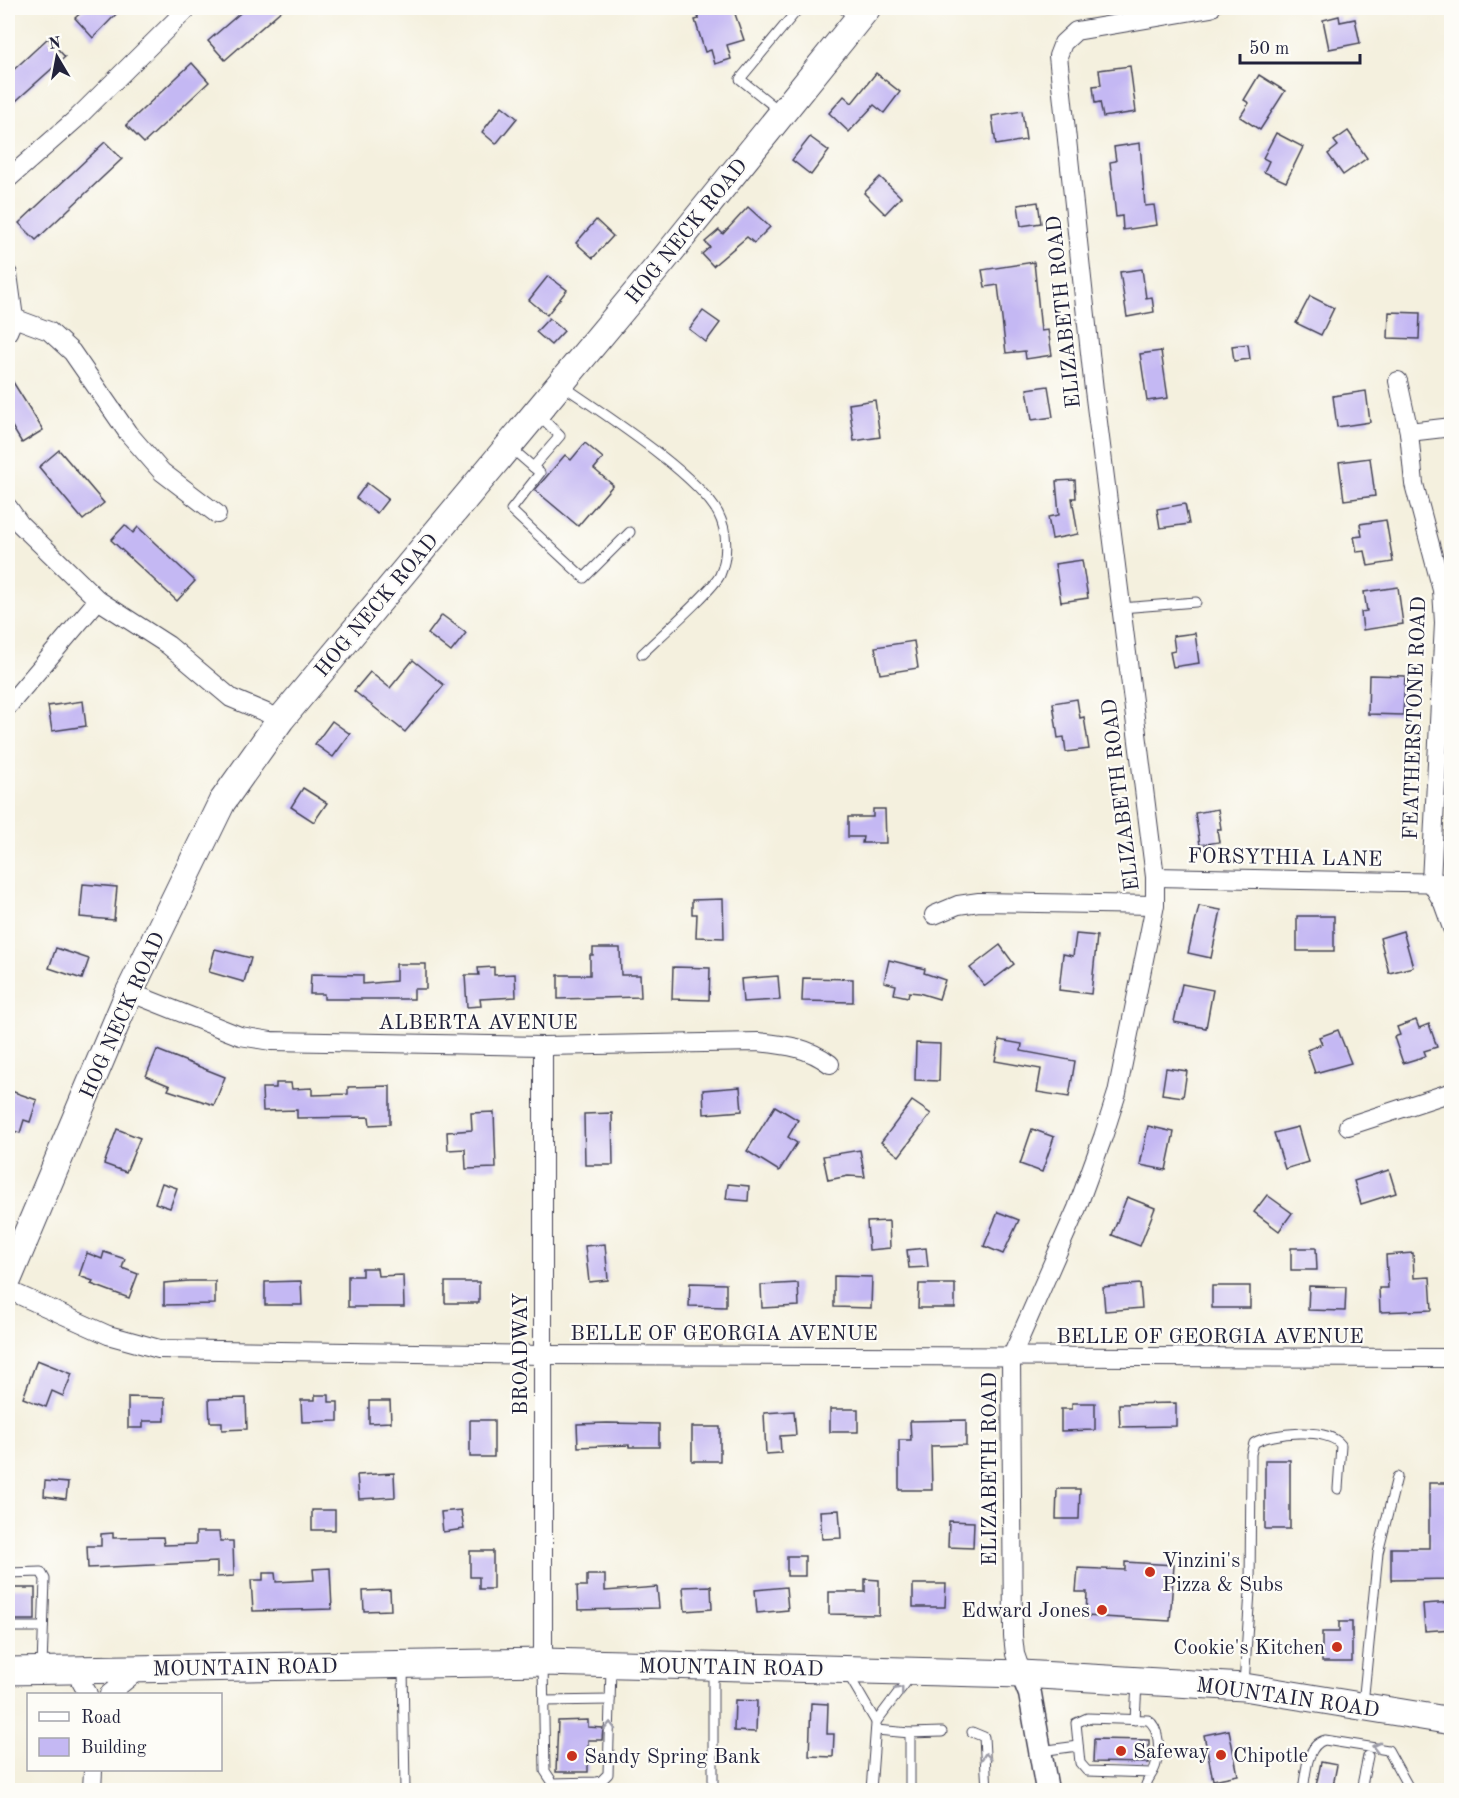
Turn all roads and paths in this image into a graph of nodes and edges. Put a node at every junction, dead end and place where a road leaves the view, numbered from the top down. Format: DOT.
graph roads {
  1 [pos="188,8"];
  2 [pos="799,8"];
  3 [pos="1210,8"];
  4 [pos="856,11"];
  5 [pos="782,113"];
  6 [pos="8,179"];
  7 [pos="8,274"];
  8 [pos="11,325"];
  9 [pos="1398,381"];
  10 [pos="560,384"];
  11 [pos="536,412"];
  12 [pos="1452,427"];
  13 [pos="1409,432"];
  14 [pos="508,445"];
  15 [pos="533,467"];
  16 [pos="8,507"];
  17 [pos="217,514"];
  18 [pos="630,532"];
  19 [pos="98,600"];
  20 [pos="1196,602"];
  21 [pos="1121,608"];
  22 [pos="642,654"];
  23 [pos="8,706"];
  24 [pos="281,719"];
  25 [pos="1155,877"];
  26 [pos="1431,882"];
  27 [pos="1452,883"];
  28 [pos="1155,905"];
  29 [pos="934,915"];
  30 [pos="1452,928"];
  31 [pos="129,992"];
  32 [pos="543,1046"];
  33 [pos="830,1064"];
  34 [pos="1452,1092"];
  35 [pos="1348,1126"];
  36 [pos="8,1279"];
  37 [pos="8,1290"];
  38 [pos="542,1355"];
  39 [pos="1011,1358"];
  40 [pos="1452,1359"];
  41 [pos="1397,1477"];
  42 [pos="1338,1489"];
  43 [pos="8,1573"];
  44 [pos="8,1627"];
  45 [pos="43,1627"];
  46 [pos="543,1662"];
  47 [pos="611,1664"];
  48 [pos="403,1665"];
  49 [pos="713,1667"];
  50 [pos="141,1668"];
  51 [pos="42,1669"];
  52 [pos="74,1669"];
  53 [pos="845,1670"];
  54 [pos="8,1671"];
  55 [pos="915,1671"];
  56 [pos="1022,1674"];
  57 [pos="1137,1680"];
  58 [pos="1244,1687"];
  59 [pos="87,1693"];
  60 [pos="111,1693"];
  61 [pos="610,1700"];
  62 [pos="544,1701"];
  63 [pos="1363,1706"];
  64 [pos="1135,1720"];
  65 [pos="1452,1721"];
  66 [pos="876,1726"];
  67 [pos="942,1732"];
  68 [pos="972,1732"];
  69 [pos="910,1733"];
  70 [pos="1078,1746"];
  71 [pos="1040,1751"];
  72 [pos="1368,1756"];
  73 [pos="93,1771"];
  74 [pos="1152,1773"];
  75 [pos="92,1791"];
  76 [pos="405,1791"];
  77 [pos="713,1791"];
  78 [pos="872,1791"];
  79 [pos="910,1791"];
  80 [pos="987,1791"];
  81 [pos="1047,1791"];
  82 [pos="1145,1791"];
  83 [pos="1302,1791"];
  84 [pos="1361,1791"];
  85 [pos="1410,1791"];
  1 -- 6 [label="street"];
  2 -- 5 [label="lane"];
  3 -- 21 [label="street, ELIZABETH ROAD"];
  4 -- 5 [label="main road, HOG NECK ROAD"];
  5 -- 10 [label="main road, HOG NECK ROAD"];
  7 -- 8 [label="street"];
  8 -- 17 [label="street"];
  9 -- 13 [label="street, FEATHERSTONE ROAD"];
  10 -- 11 [label="main road, HOG NECK ROAD"];
  10 -- 22 [label="lane"];
  11 -- 14 [label="main road, HOG NECK ROAD"];
  11 -- 15 [label="lane"];
  12 -- 13 [label="street"];
  13 -- 26 [label="street, FEATHERSTONE ROAD"];
  14 -- 15 [label="lane"];
  14 -- 24 [label="main road, HOG NECK ROAD"];
  15 -- 18 [label="lane"];
  16 -- 19 [label="street"];
  19 -- 23 [label="street"];
  19 -- 24 [label="street"];
  20 -- 21 [label="lane"];
  21 -- 25 [label="street, ELIZABETH ROAD"];
  24 -- 31 [label="main road, HOG NECK ROAD"];
  25 -- 26 [label="street, FORSYTHIA LANE"];
  25 -- 28 [label="street, ELIZABETH ROAD"];
  26 -- 27 [label="street, FORSYTHIA LANE"];
  26 -- 30 [label="street"];
  28 -- 29 [label="street"];
  28 -- 39 [label="street, ELIZABETH ROAD"];
  31 -- 32 [label="street, ALBERTA AVENUE"];
  31 -- 36 [label="main road, HOG NECK ROAD"];
  32 -- 33 [label="street, ALBERTA AVENUE"];
  32 -- 38 [label="street, BROADWAY"];
  34 -- 35 [label="street"];
  37 -- 38 [label="street, BELLE OF GEORGIA AVENUE"];
  38 -- 39 [label="street, BELLE OF GEORGIA AVENUE"];
  38 -- 46 [label="street, BROADWAY"];
  39 -- 40 [label="street, BELLE OF GEORGIA AVENUE"];
  39 -- 56 [label="street, ELIZABETH ROAD"];
  41 -- 63 [label="lane"];
  42 -- 58 [label="lane"];
  43 -- 45 [label="lane"];
  44 -- 45 [label="lane"];
  45 -- 51 [label="lane"];
  46 -- 47 [label="main road, MOUNTAIN ROAD"];
  46 -- 48 [label="main road, MOUNTAIN ROAD"];
  46 -- 62 [label="lane"];
  47 -- 49 [label="main road, MOUNTAIN ROAD"];
  47 -- 61 [label="lane"];
  48 -- 50 [label="main road, MOUNTAIN ROAD"];
  48 -- 76 [label="lane"];
  49 -- 53 [label="main road, MOUNTAIN ROAD"];
  49 -- 77 [label="lane"];
  50 -- 52 [label="main road, MOUNTAIN ROAD"];
  50 -- 60 [label="street"];
  51 -- 52 [label="main road, MOUNTAIN ROAD"];
  51 -- 54 [label="main road, MOUNTAIN ROAD"];
  52 -- 59 [label="street"];
  53 -- 55 [label="main road, MOUNTAIN ROAD"];
  53 -- 66 [label="lane"];
  55 -- 56 [label="main road, MOUNTAIN ROAD"];
  66 -- 55 [label="lane, one-way"];
  56 -- 57 [label="main road, MOUNTAIN ROAD"];
  56 -- 71 [label="street"];
  57 -- 58 [label="main road, MOUNTAIN ROAD"];
  57 -- 64 [label="lane"];
  58 -- 63 [label="main road, MOUNTAIN ROAD"];
  61 -- 62 [label="lane"];
  62 -- 61 [label="lane, one-way"];
  63 -- 65 [label="main road, MOUNTAIN ROAD"];
  64 -- 70 [label="lane"];
  64 -- 74 [label="lane"];
  66 -- 69 [label="lane"];
  66 -- 78 [label="lane"];
  67 -- 69 [label="lane"];
  80 -- 68 [label="lane, one-way"];
  69 -- 79 [label="lane"];
  70 -- 71 [label="lane"];
  70 -- 74 [label="lane"];
  71 -- 81 [label="street"];
  72 -- 84 [label="lane"];
  73 -- 75 [label="street"];
  74 -- 82 [label="lane"];
  85 -- 83 [label="lane, one-way"];
}
